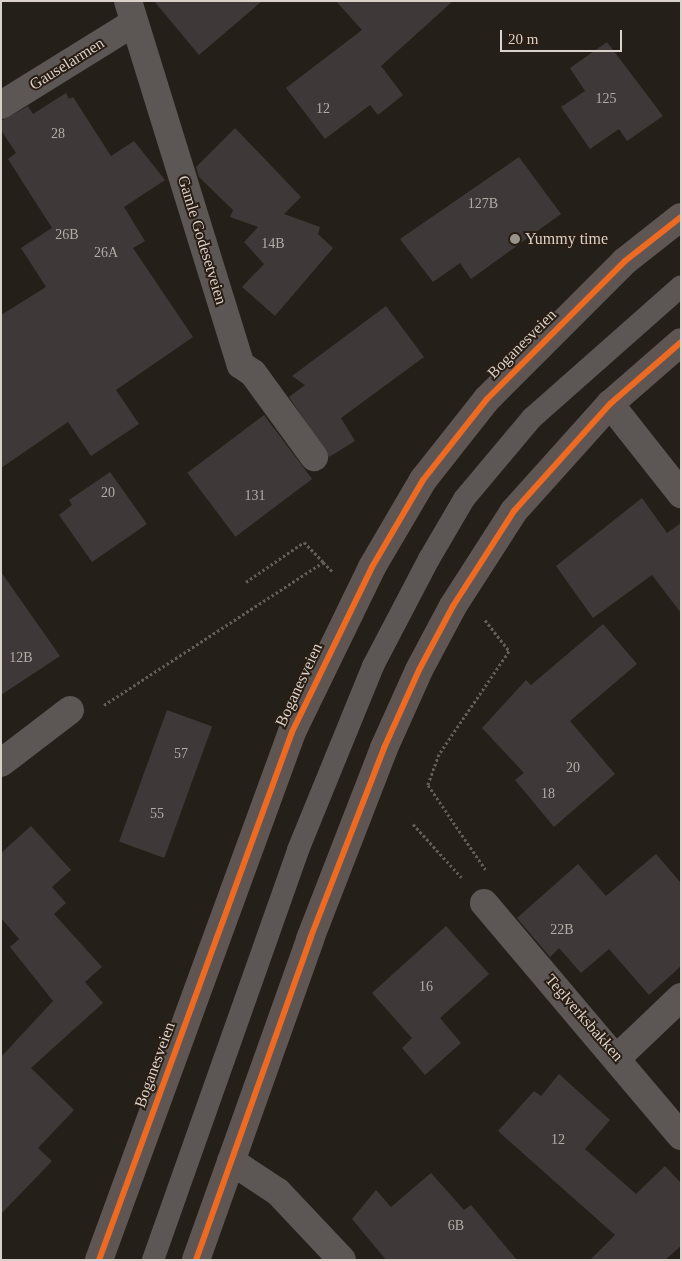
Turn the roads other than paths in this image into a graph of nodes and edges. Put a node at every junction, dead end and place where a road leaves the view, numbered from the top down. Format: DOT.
graph roads {
  1 [pos="130,12"];
  2 [pos="1,105"];
  3 [pos="681,218"];
  4 [pos="681,286"];
  5 [pos="681,342"];
  6 [pos="610,404"];
  7 [pos="314,457"];
  8 [pos="681,494"];
  9 [pos="70,710"];
  10 [pos="1,763"];
  11 [pos="484,903"];
  12 [pos="681,997"];
  13 [pos="618,1057"];
  14 [pos="681,1136"];
  15 [pos="231,1161"];
  16 [pos="99,1260"];
  17 [pos="153,1260"];
  18 [pos="196,1260"];
  19 [pos="342,1260"];
  1 -- 2 [label="street, Gauselarmen"];
  1 -- 7 [label="street, Gamle Godesetveien"];
  3 -- 16 [label="main road, Boganesveien"];
  4 -- 17 [label="lane"];
  5 -- 6 [label="main road"];
  6 -- 8 [label="street"];
  6 -- 15 [label="main road"];
  9 -- 10 [label="street"];
  11 -- 13 [label="street, Teglverksbakken"];
  12 -- 13 [label="street"];
  13 -- 14 [label="street, Teglverksbakken"];
  15 -- 18 [label="main road"];
  15 -- 19 [label="street"];
}
